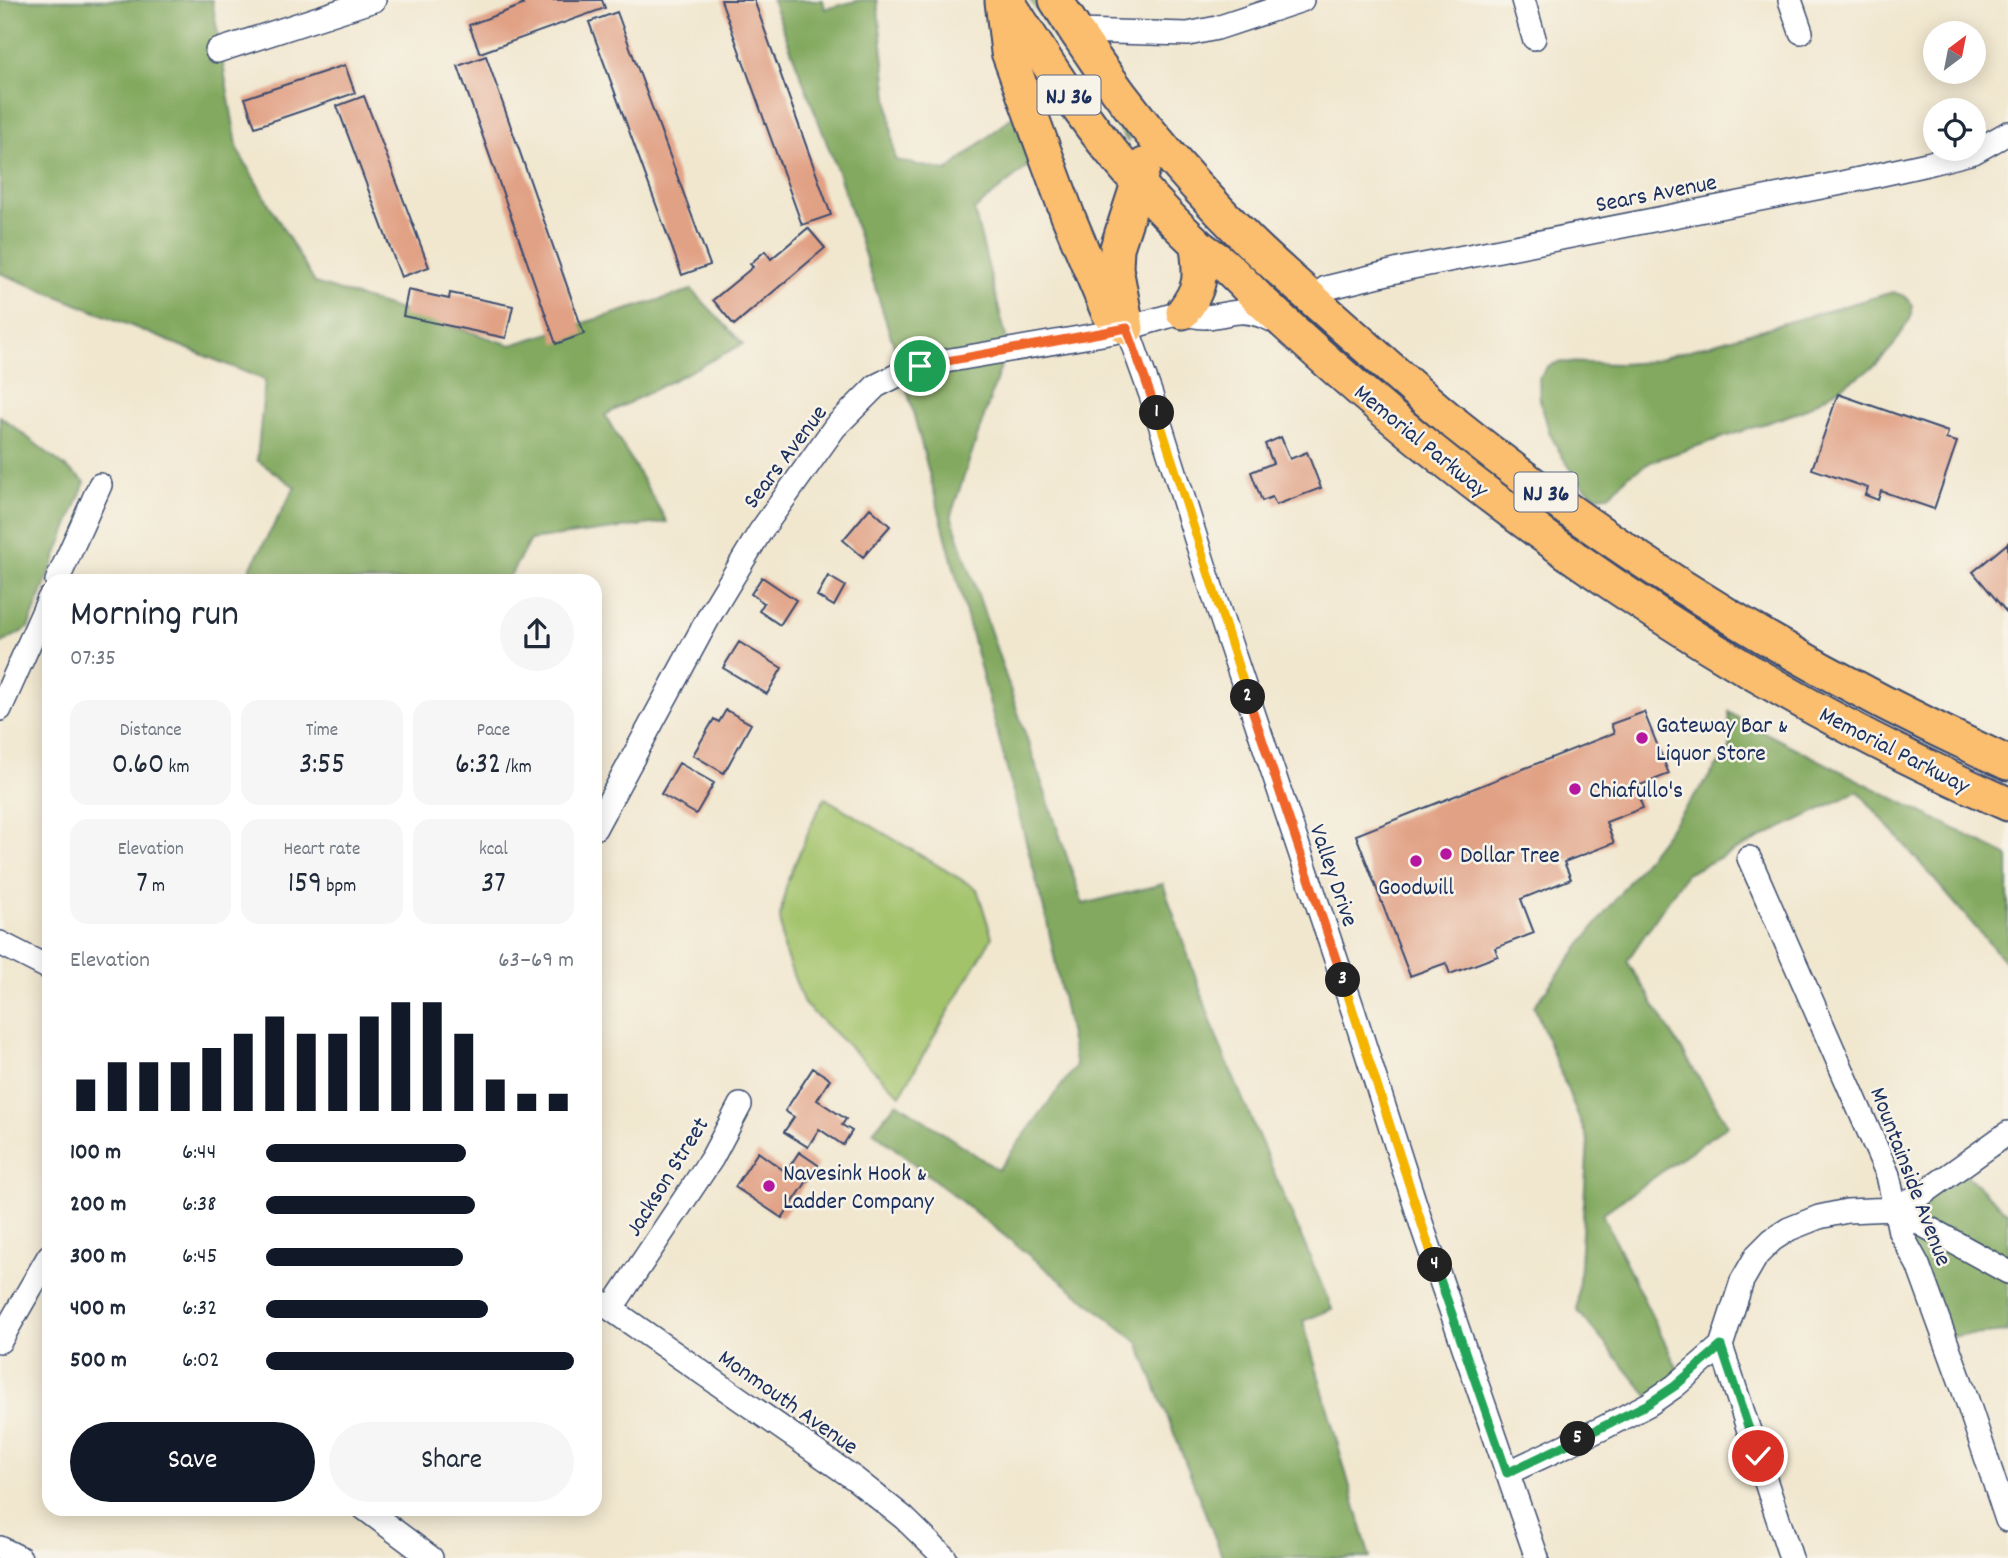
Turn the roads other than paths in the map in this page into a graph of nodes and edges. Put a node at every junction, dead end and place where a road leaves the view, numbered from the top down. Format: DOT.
graph roads {
  1 [pos="374,0"];
  2 [pos="1004,0"];
  3 [pos="1056,0"];
  4 [pos="1302,0"];
  5 [pos="1523,0"];
  6 [pos="1790,0"];
  7 [pos="1076,31"];
  8 [pos="1801,32"];
  9 [pos="1534,38"];
  10 [pos="217,51"];
  11 [pos="1149,132"];
  12 [pos="2004,142"];
  13 [pos="1139,184"];
  14 [pos="1197,245"];
  15 [pos="1314,300"];
  16 [pos="1183,312"];
  17 [pos="1289,327"];
  18 [pos="1127,328"];
  19 [pos="100,485"];
  20 [pos="60,574"];
  21 [pos="42,615"];
  22 [pos="0,709"];
  23 [pos="2008,763"];
  24 [pos="2008,804"];
  25 [pos="602,815"];
  26 [pos="1749,858"];
  27 [pos="0,943"];
  28 [pos="42,964"];
  29 [pos="740,1105"];
  30 [pos="2008,1133"];
  31 [pos="1894,1209"];
  32 [pos="42,1268"];
  33 [pos="2008,1272"];
  34 [pos="603,1303"];
  35 [pos="0,1341"];
  36 [pos="1721,1346"];
  37 [pos="1507,1473"];
  38 [pos="375,1516"];
  39 [pos="2007,1520"];
  40 [pos="0,1548"];
  41 [pos="20,1558"];
  42 [pos="431,1558"];
  43 [pos="945,1558"];
  44 [pos="1536,1558"];
  45 [pos="1791,1558"];
  1 -- 10 [label="street"];
  2 -- 13 [label="highway, Memorial Parkway / NJ 36"];
  2 -- 18 [label="highway"];
  3 -- 7 [label="highway, Memorial Parkway / NJ 36"];
  4 -- 7 [label="street"];
  5 -- 9 [label="street"];
  6 -- 8 [label="street"];
  7 -- 11 [label="highway, Memorial Parkway / NJ 36"];
  11 -- 13 [label="highway"];
  11 -- 15 [label="highway, Memorial Parkway / NJ 36"];
  12 -- 15 [label="street, Sears Avenue"];
  13 -- 14 [label="highway, Memorial Parkway / NJ 36"];
  13 -- 18 [label="highway"];
  14 -- 16 [label="highway"];
  14 -- 17 [label="highway, Memorial Parkway / NJ 36"];
  15 -- 23 [label="highway, Memorial Parkway / NJ 36"];
  16 -- 17 [label="street, Sears Avenue"];
  16 -- 18 [label="street, Sears Avenue"];
  17 -- 24 [label="highway, Memorial Parkway / NJ 36"];
  18 -- 25 [label="street, Sears Avenue"];
  18 -- 37 [label="street, Valley Drive"];
  19 -- 20 [label="street"];
  21 -- 22 [label="street"];
  26 -- 31 [label="street, Mountainside Avenue"];
  27 -- 28 [label="street"];
  29 -- 34 [label="street, Jackson Street"];
  30 -- 31 [label="street"];
  31 -- 33 [label="street"];
  31 -- 36 [label="street"];
  31 -- 39 [label="street, Mountainside Avenue"];
  32 -- 35 [label="street"];
  34 -- 43 [label="street, Monmouth Avenue"];
  36 -- 37 [label="street"];
  36 -- 45 [label="street"];
  37 -- 44 [label="street, Valley Drive"];
  38 -- 42 [label="street"];
  40 -- 41 [label="street"];
}
